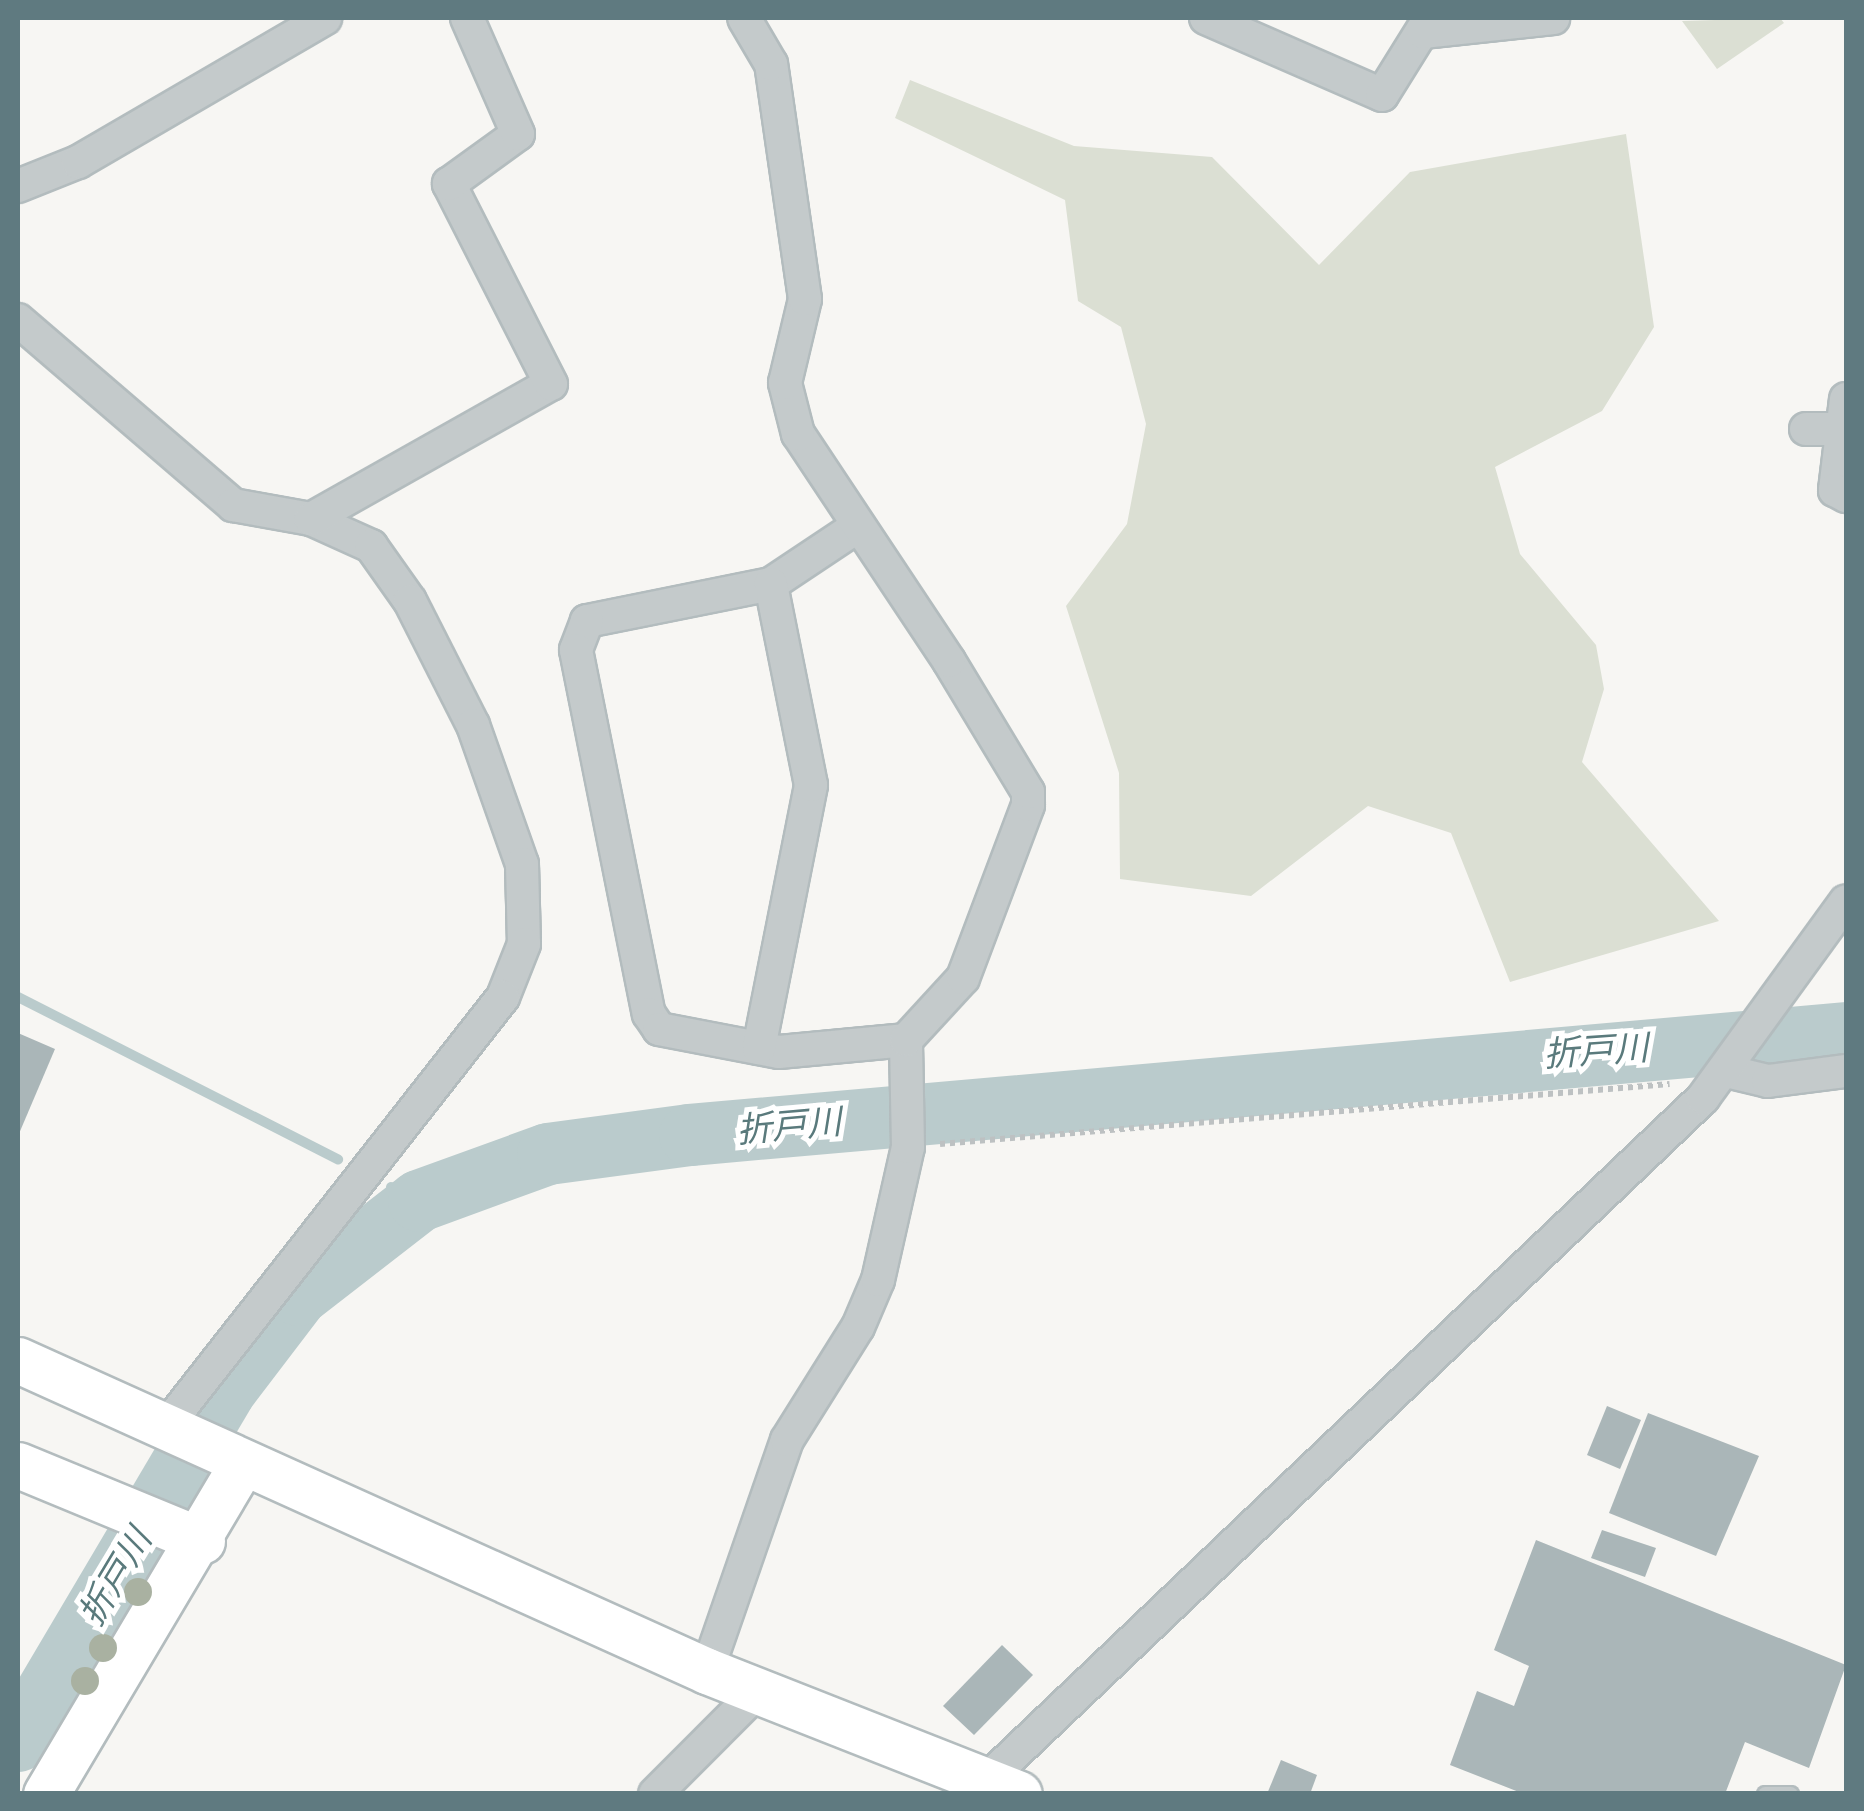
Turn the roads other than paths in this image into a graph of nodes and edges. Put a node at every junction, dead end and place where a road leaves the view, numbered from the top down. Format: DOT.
graph roads {
  1 [pos="326,18"];
  2 [pos="466,18"];
  3 [pos="744,18"];
  4 [pos="1206,18"];
  5 [pos="1552,18"];
  6 [pos="1426,25"];
  7 [pos="18,186"];
  8 [pos="18,320"];
  9 [pos="1844,419"];
  10 [pos="1806,429"];
  11 [pos="1846,496"];
  12 [pos="311,519"];
  13 [pos="855,528"];
  14 [pos="771,584"];
  15 [pos="1846,902"];
  16 [pos="906,1040"];
  17 [pos="759,1048"];
  18 [pos="1732,1063"];
  19 [pos="1846,1071"];
  20 [pos="18,1360"];
  21 [pos="165,1429"];
  22 [pos="18,1465"];
  23 [pos="238,1466"];
  24 [pos="202,1541"];
  25 [pos="707,1671"];
  26 [pos="757,1692"];
  27 [pos="992,1789"];
  28 [pos="46,1794"];
  29 [pos="655,1794"];
  30 [pos="1764,1794"];
  31 [pos="1790,1794"];
  1 -- 7 [label="street"];
  2 -- 12 [label="street"];
  3 -- 13 [label="street"];
  4 -- 6 [label="street"];
  5 -- 6 [label="street"];
  8 -- 12 [label="street"];
  9 -- 10 [label="street"];
  9 -- 11 [label="street"];
  12 -- 21 [label="street"];
  13 -- 14 [label="street"];
  13 -- 16 [label="street"];
  14 -- 17 [label="street"];
  14 -- 17 [label="street"];
  15 -- 18 [label="street"];
  16 -- 17 [label="street"];
  16 -- 25 [label="street"];
  18 -- 19 [label="street"];
  18 -- 27 [label="street"];
  20 -- 21 [label="street"];
  21 -- 23 [label="street"];
  22 -- 24 [label="street"];
  23 -- 24 [label="street"];
  23 -- 25 [label="street"];
  24 -- 28 [label="street"];
  25 -- 26 [label="street"];
  26 -- 27 [label="street"];
  26 -- 29 [label="street"];
  30 -- 31 [label="lane"];
}
